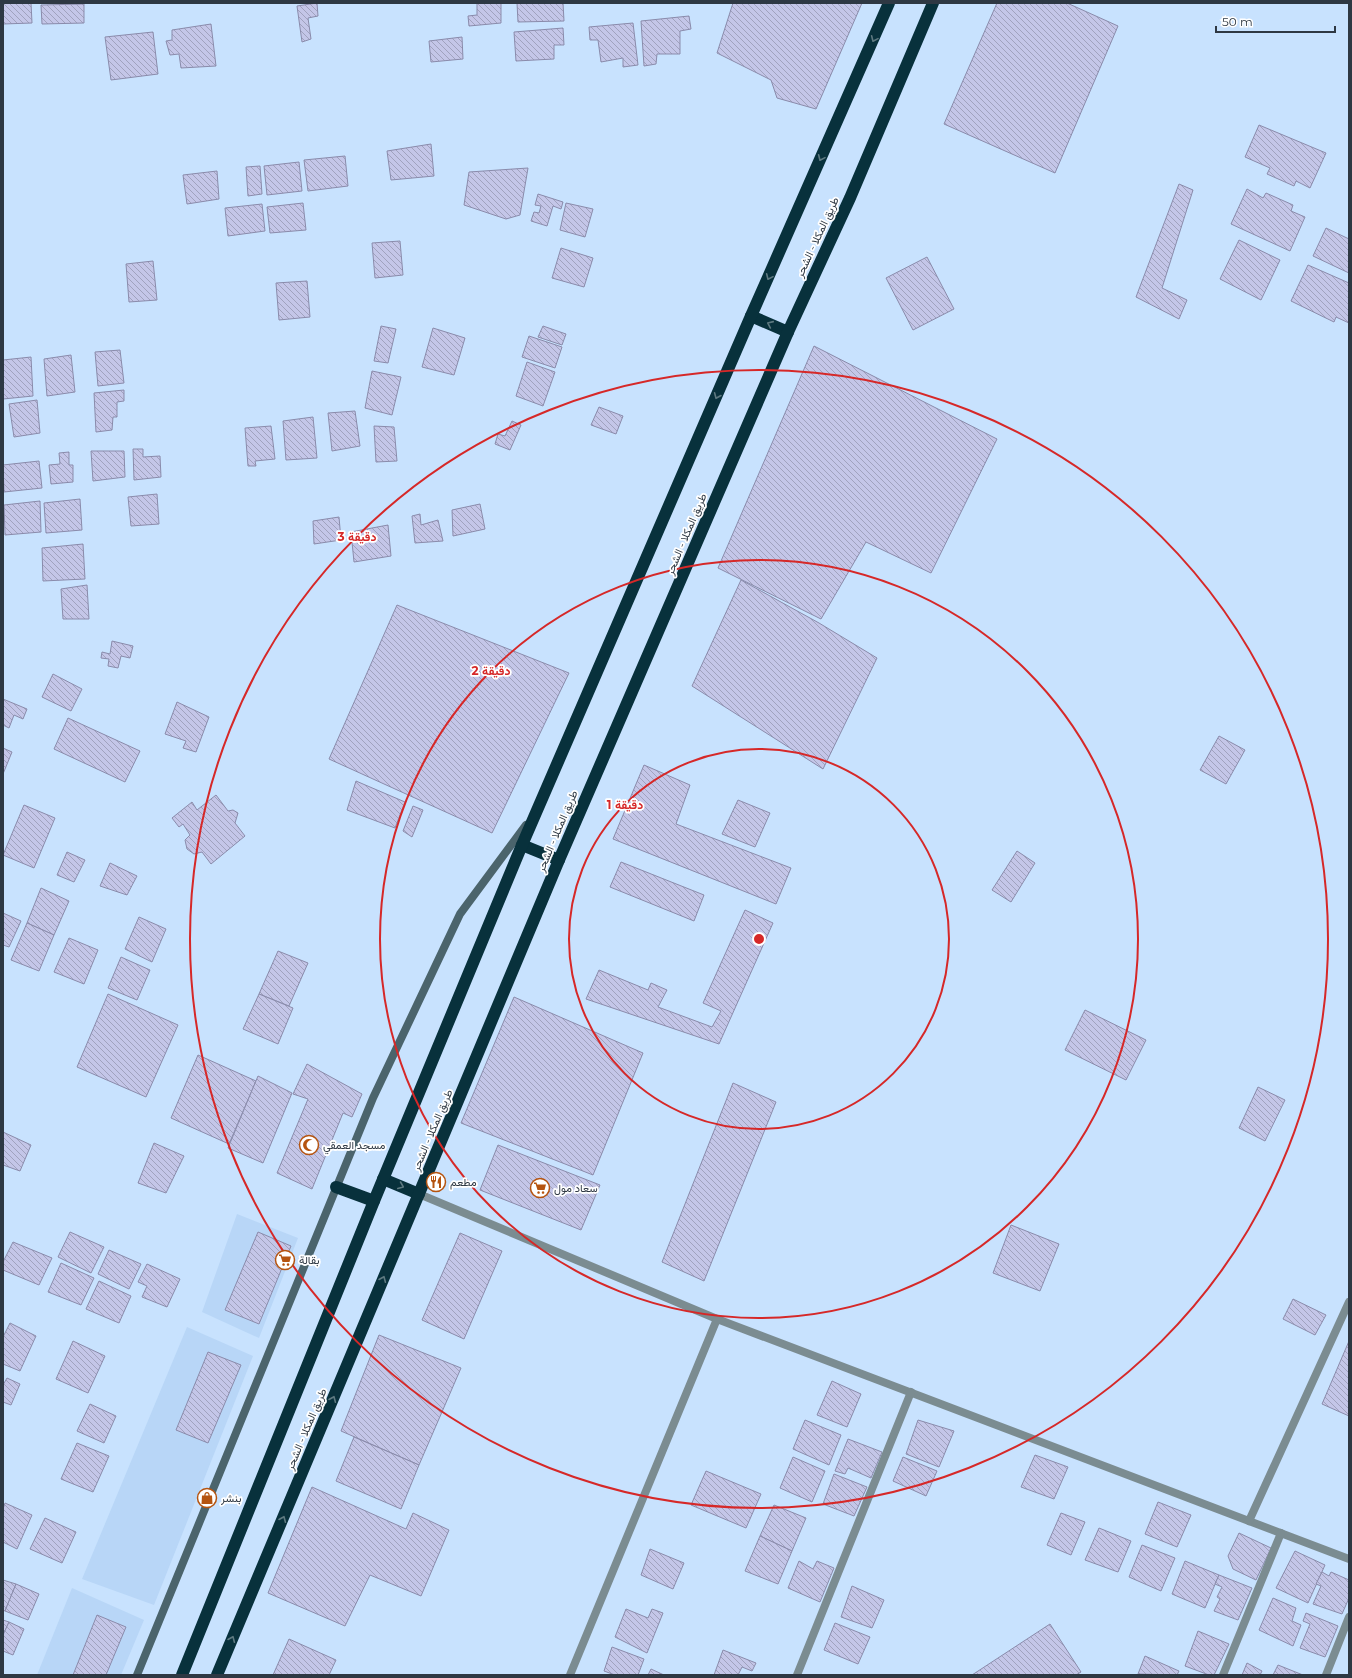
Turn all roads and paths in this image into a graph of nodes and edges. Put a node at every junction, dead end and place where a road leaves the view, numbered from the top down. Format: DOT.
graph roads {
  1 [pos="889,3"];
  2 [pos="933,3"];
  3 [pos="751,316"];
  4 [pos="788,332"];
  5 [pos="536,812"];
  6 [pos="522,845"];
  7 [pos="559,860"];
  8 [pos="383,1179"];
  9 [pos="336,1187"];
  10 [pos="419,1194"];
  11 [pos="374,1201"];
  12 [pos="1349,1302"];
  13 [pos="717,1319"];
  14 [pos="911,1392"];
  15 [pos="1250,1520"];
  16 [pos="1281,1533"];
  17 [pos="1349,1559"];
  18 [pos="1349,1617"];
  19 [pos="137,1675"];
  20 [pos="182,1675"];
  21 [pos="217,1675"];
  22 [pos="570,1675"];
  23 [pos="797,1675"];
  24 [pos="1223,1675"];
  25 [pos="1326,1675"];
  1 -- 3 [label="highway, طريق المكلا - الشحر, one-way"];
  2 -- 4 [label="highway, طريق المكلا - الشحر"];
  4 -- 3 [label="highway, one-way"];
  3 -- 5 [label="highway, طريق المكلا - الشحر, one-way"];
  4 -- 7 [label="highway, طريق المكلا - الشحر"];
  5 -- 6 [label="highway, طريق المكلا - الشحر"];
  5 -- 9 [label="street"];
  6 -- 7 [label="highway"];
  6 -- 8 [label="highway, طريق المكلا - الشحر"];
  7 -- 10 [label="highway, طريق المكلا - الشحر"];
  8 -- 10 [label="highway, one-way"];
  8 -- 11 [label="highway, طريق المكلا - الشحر"];
  9 -- 11 [label="highway"];
  9 -- 19 [label="street"];
  10 -- 13 [label="street"];
  21 -- 10 [label="highway, طريق المكلا - الشحر, one-way"];
  11 -- 20 [label="highway, طريق المكلا - الشحر"];
  12 -- 15 [label="street"];
  13 -- 14 [label="street"];
  13 -- 22 [label="street"];
  14 -- 15 [label="street"];
  14 -- 23 [label="street"];
  15 -- 16 [label="street"];
  16 -- 17 [label="street"];
  16 -- 24 [label="street"];
  18 -- 25 [label="street"];
}
